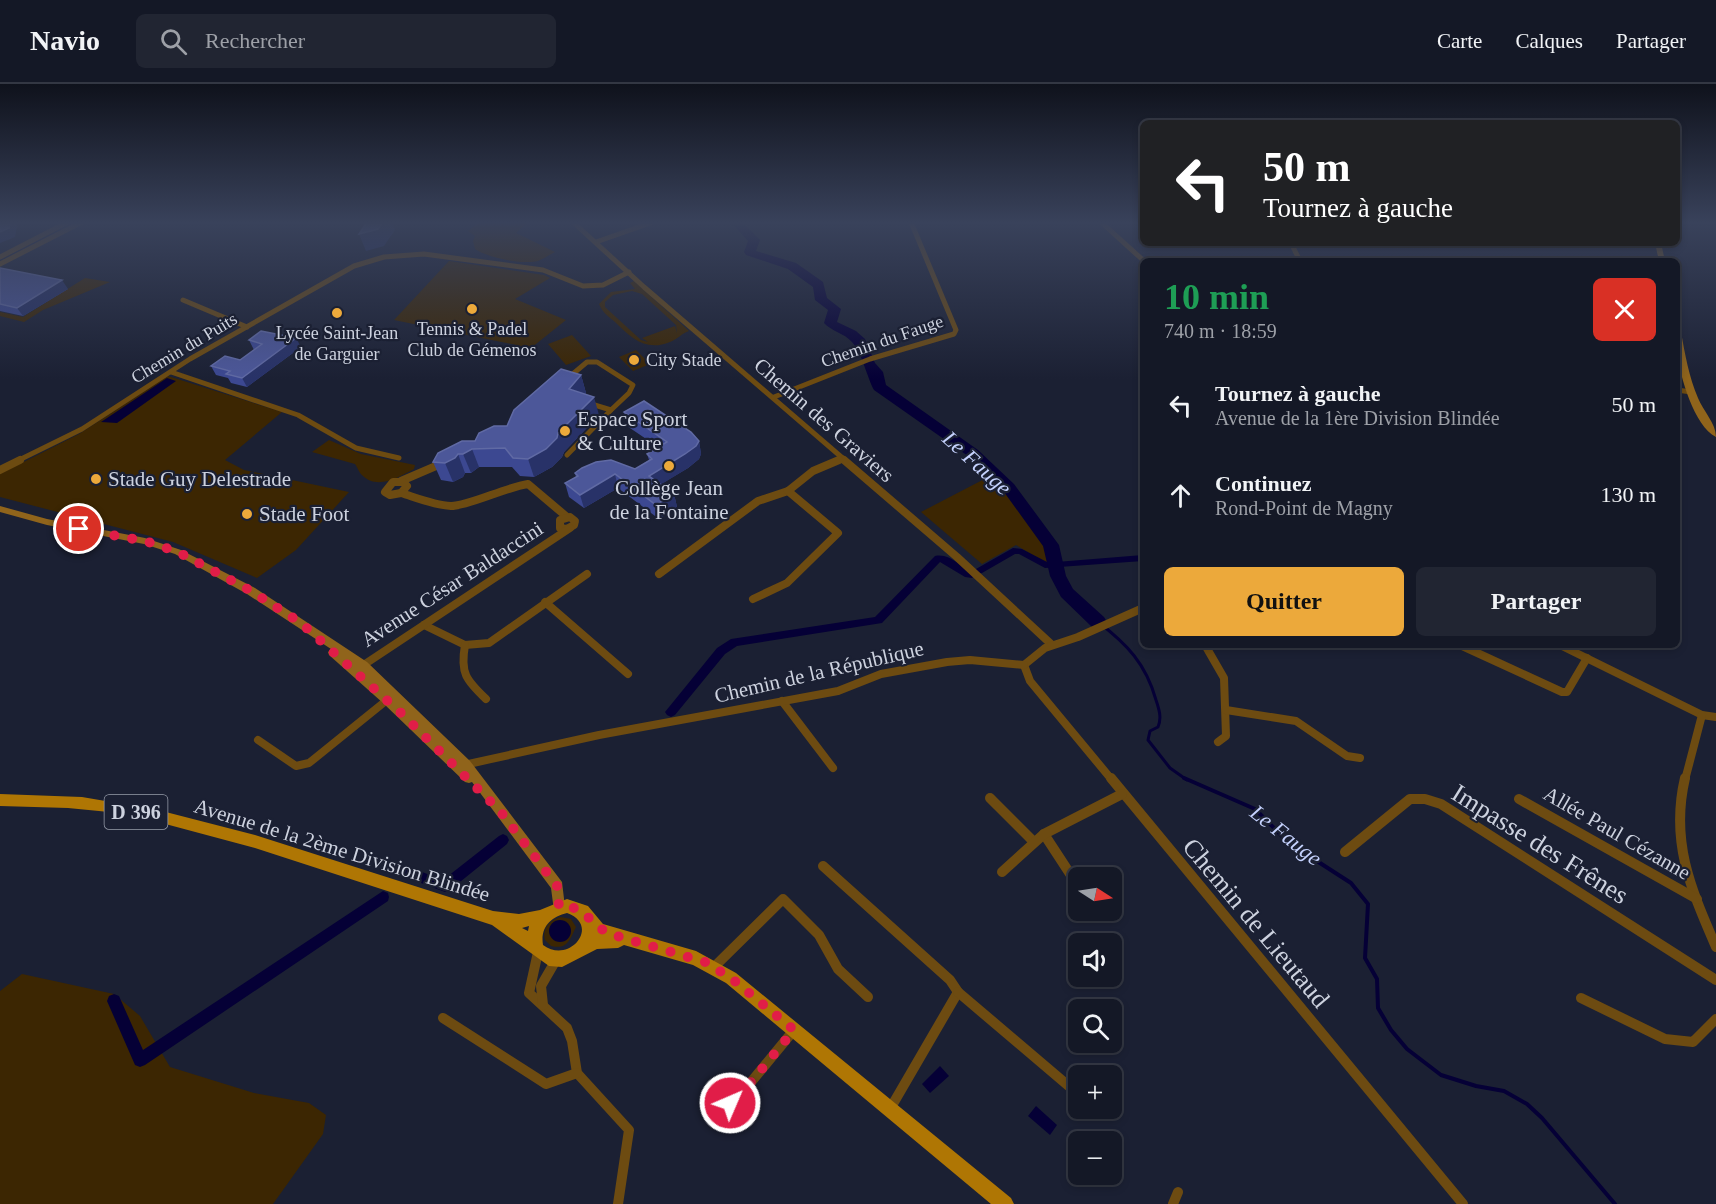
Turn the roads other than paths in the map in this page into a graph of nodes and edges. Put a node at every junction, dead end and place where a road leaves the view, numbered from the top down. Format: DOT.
graph roads {
  1 [pos="340,274"];
  2 [pos="554,274"];
  3 [pos="624,274"];
  4 [pos="631,274"];
  5 [pos="931,274"];
  6 [pos="183,300"];
  7 [pos="248,327"];
  8 [pos="1680,347"];
  9 [pos="171,372"];
  10 [pos="565,381"];
  11 [pos="1680,390"];
  12 [pos="1690,392"];
  13 [pos="774,397"];
  14 [pos="584,402"];
  15 [pos="611,410"];
  16 [pos="1716,434"];
  17 [pos="567,455"];
  18 [pos="399,458"];
  19 [pos="843,458"];
  20 [pos="446,462"];
  21 [pos="0,470"];
  22 [pos="400,481"];
  23 [pos="788,491"];
  24 [pos="401,493"];
  25 [pos="0,506"];
  26 [pos="567,517"];
  27 [pos="570,528"];
  28 [pos="587,574"];
  29 [pos="659,574"];
  30 [pos="753,599"];
  31 [pos="545,602"];
  32 [pos="1140,609"];
  33 [pos="424,625"];
  34 [pos="1051,644"];
  35 [pos="465,645"];
  36 [pos="1207,648"];
  37 [pos="1466,648"];
  38 [pos="1571,648"];
  39 [pos="1587,658"];
  40 [pos="1024,664"];
  41 [pos="358,668"];
  42 [pos="628,674"];
  43 [pos="486,699"];
  44 [pos="387,700"];
  45 [pos="782,701"];
  46 [pos="1226,710"];
  47 [pos="1702,715"];
  48 [pos="1716,717"];
  49 [pos="258,740"];
  50 [pos="1218,742"];
  51 [pos="1360,758"];
  52 [pos="462,765"];
  53 [pos="833,768"];
  54 [pos="1122,794"];
  55 [pos="990,798"];
  56 [pos="1519,799"];
  57 [pos="0,800"];
  58 [pos="1044,834"];
  59 [pos="1034,842"];
  60 [pos="1345,852"];
  61 [pos="823,866"];
  62 [pos="1068,871"];
  63 [pos="1002,872"];
  64 [pos="1697,899"];
  65 [pos="559,907"];
  66 [pos="543,917"];
  67 [pos="493,918"];
  68 [pos="590,922"];
  69 [pos="635,943"];
  70 [pos="1716,947"];
  71 [pos="537,950"];
  72 [pos="580,950"];
  73 [pos="556,960"];
  74 [pos="714,967"];
  75 [pos="1716,980"];
  76 [pos="958,992"];
  77 [pos="868,997"];
  78 [pos="1581,998"];
  79 [pos="543,1005"];
  80 [pos="443,1018"];
  81 [pos="1716,1019"];
  82 [pos="794,1030"];
  83 [pos="577,1073"];
  84 [pos="1068,1086"];
  85 [pos="890,1109"];
  86 [pos="713,1119"];
  87 [pos="1178,1192"];
  88 [pos="618,1204"];
  89 [pos="1005,1204"];
  90 [pos="1173,1204"];
  91 [pos="1463,1204"];
  1 -- 7 [label="street, Chemin du Puits"];
  2 -- 3 [label="street, Chemin du Puits"];
  4 -- 13 [label="street, Chemin des Graviers"];
  5 -- 13 [label="street, Chemin du Fauge"];
  6 -- 7 [label="street"];
  7 -- 9 [label="street, Chemin du Puits"];
  8 -- 12 [label="main road"];
  9 -- 18 [label="street"];
  9 -- 21 [label="street, Chemin du Puits"];
  10 -- 15 [label="street"];
  11 -- 12 [label="street"];
  12 -- 16 [label="main road"];
  13 -- 19 [label="street, Chemin des Graviers"];
  14 -- 15 [label="street"];
  15 -- 17 [label="street"];
  19 -- 23 [label="street"];
  19 -- 34 [label="street, Chemin des Graviers"];
  20 -- 22 [label="street"];
  22 -- 24 [label="street"];
  22 -- 24 [label="street"];
  23 -- 29 [label="street"];
  23 -- 30 [label="street"];
  24 -- 26 [label="street"];
  25 -- 41 [label="main road"];
  26 -- 27 [label="street, Avenue César Baldaccini"];
  26 -- 27 [label="street, Avenue César Baldaccini"];
  27 -- 33 [label="street, Avenue César Baldaccini"];
  28 -- 31 [label="street"];
  31 -- 35 [label="street"];
  31 -- 42 [label="street"];
  32 -- 34 [label="street"];
  33 -- 35 [label="street"];
  33 -- 41 [label="street, Avenue César Baldaccini"];
  34 -- 40 [label="street"];
  35 -- 43 [label="street"];
  36 -- 46 [label="street"];
  37 -- 39 [label="street"];
  38 -- 39 [label="street"];
  39 -- 47 [label="street"];
  40 -- 45 [label="street, Chemin de la République"];
  40 -- 54 [label="street, Chemin de Lieutaud"];
  41 -- 44 [label="main road"];
  41 -- 52 [label="main road"];
  44 -- 49 [label="street"];
  44 -- 52 [label="main road"];
  45 -- 52 [label="street, Chemin de la République"];
  45 -- 53 [label="street"];
  46 -- 50 [label="street"];
  46 -- 51 [label="street"];
  47 -- 48 [label="street"];
  47 -- 64 [label="street"];
  52 -- 65 [label="main road"];
  54 -- 58 [label="street"];
  54 -- 91 [label="street, Chemin de Lieutaud"];
  55 -- 59 [label="street"];
  56 -- 64 [label="street, Allée Paul Cézanne"];
  57 -- 67 [label="main road, Avenue de la 2ème Division Blindée / D 396"];
  58 -- 59 [label="street"];
  58 -- 62 [label="street"];
  59 -- 63 [label="street"];
  60 -- 75 [label="street, Impasse des Frênes"];
  61 -- 76 [label="street"];
  64 -- 70 [label="street"];
  65 -- 66 [label="main road"];
  65 -- 68 [label="main road"];
  66 -- 67 [label="main road, D 396"];
  66 -- 71 [label="main road"];
  67 -- 71 [label="main road, D 396"];
  68 -- 69 [label="main road"];
  68 -- 72 [label="main road"];
  69 -- 72 [label="main road"];
  69 -- 74 [label="main road"];
  71 -- 73 [label="main road"];
  71 -- 79 [label="street"];
  72 -- 73 [label="main road"];
  73 -- 79 [label="street"];
  74 -- 77 [label="street"];
  74 -- 82 [label="main road"];
  76 -- 84 [label="street"];
  76 -- 85 [label="street"];
  78 -- 81 [label="street"];
  79 -- 83 [label="street"];
  80 -- 83 [label="street"];
  82 -- 85 [label="main road"];
  82 -- 86 [label="street"];
  83 -- 88 [label="street"];
  85 -- 89 [label="main road"];
  87 -- 90 [label="street"];
}
